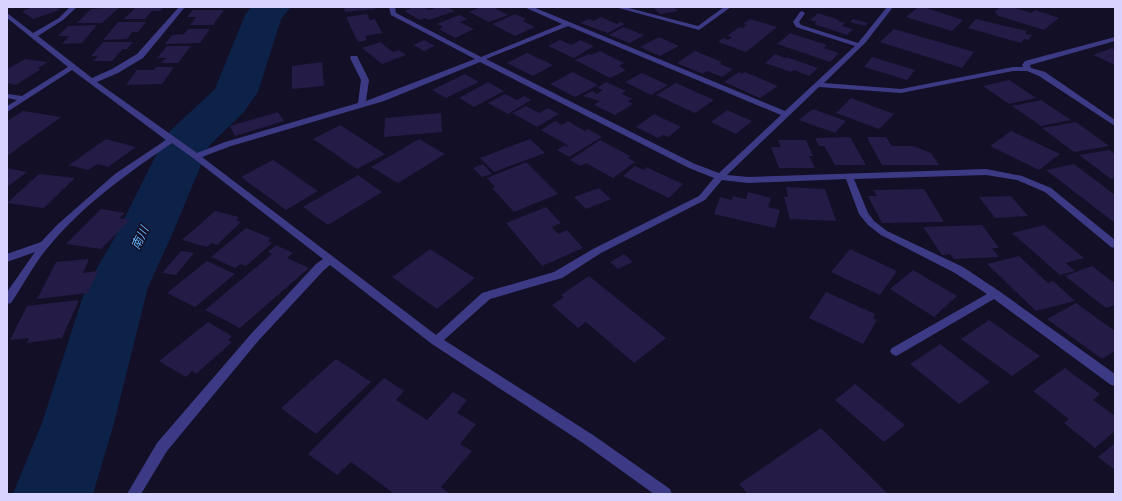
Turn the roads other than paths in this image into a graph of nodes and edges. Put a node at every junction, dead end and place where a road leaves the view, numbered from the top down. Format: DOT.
graph roads {
  1 [pos="74,7"];
  2 [pos="182,7"];
  3 [pos="392,7"];
  4 [pos="527,7"];
  5 [pos="618,7"];
  6 [pos="728,7"];
  7 [pos="890,7"];
  8 [pos="802,13"];
  9 [pos="7,15"];
  10 [pos="568,24"];
  11 [pos="33,36"];
  12 [pos="1115,39"];
  13 [pos="860,45"];
  14 [pos="354,58"];
  15 [pos="480,59"];
  16 [pos="72,67"];
  17 [pos="1028,69"];
  18 [pos="92,81"];
  19 [pos="816,85"];
  20 [pos="7,96"];
  21 [pos="24,99"];
  22 [pos="362,105"];
  23 [pos="7,110"];
  24 [pos="786,114"];
  25 [pos="1115,124"];
  26 [pos="173,141"];
  27 [pos="195,155"];
  28 [pos="720,176"];
  29 [pos="849,177"];
  30 [pos="45,244"];
  31 [pos="1115,245"];
  32 [pos="7,258"];
  33 [pos="331,259"];
  34 [pos="995,294"];
  35 [pos="7,300"];
  36 [pos="436,341"];
  37 [pos="896,351"];
  38 [pos="1115,381"];
  39 [pos="134,494"];
  40 [pos="665,494"];
  1 -- 11 [label="street"];
  2 -- 18 [label="street"];
  3 -- 15 [label="street"];
  4 -- 10 [label="street"];
  5 -- 6 [label="street"];
  7 -- 13 [label="street"];
  8 -- 13 [label="street"];
  9 -- 11 [label="street"];
  10 -- 15 [label="street"];
  10 -- 24 [label="street"];
  11 -- 16 [label="street"];
  12 -- 17 [label="street"];
  13 -- 19 [label="street"];
  14 -- 22 [label="street"];
  15 -- 22 [label="street"];
  15 -- 28 [label="street"];
  16 -- 18 [label="street"];
  16 -- 21 [label="street"];
  17 -- 19 [label="street"];
  17 -- 25 [label="street"];
  18 -- 26 [label="street"];
  19 -- 24 [label="street"];
  20 -- 21 [label="street"];
  21 -- 23 [label="street"];
  22 -- 27 [label="street"];
  24 -- 28 [label="street"];
  26 -- 27 [label="street"];
  26 -- 30 [label="street"];
  27 -- 33 [label="street"];
  28 -- 29 [label="street"];
  28 -- 36 [label="street"];
  29 -- 31 [label="street"];
  29 -- 34 [label="street"];
  30 -- 32 [label="street"];
  30 -- 35 [label="street"];
  33 -- 36 [label="street"];
  33 -- 39 [label="street"];
  34 -- 37 [label="street"];
  34 -- 38 [label="street"];
  36 -- 40 [label="street"];
}
